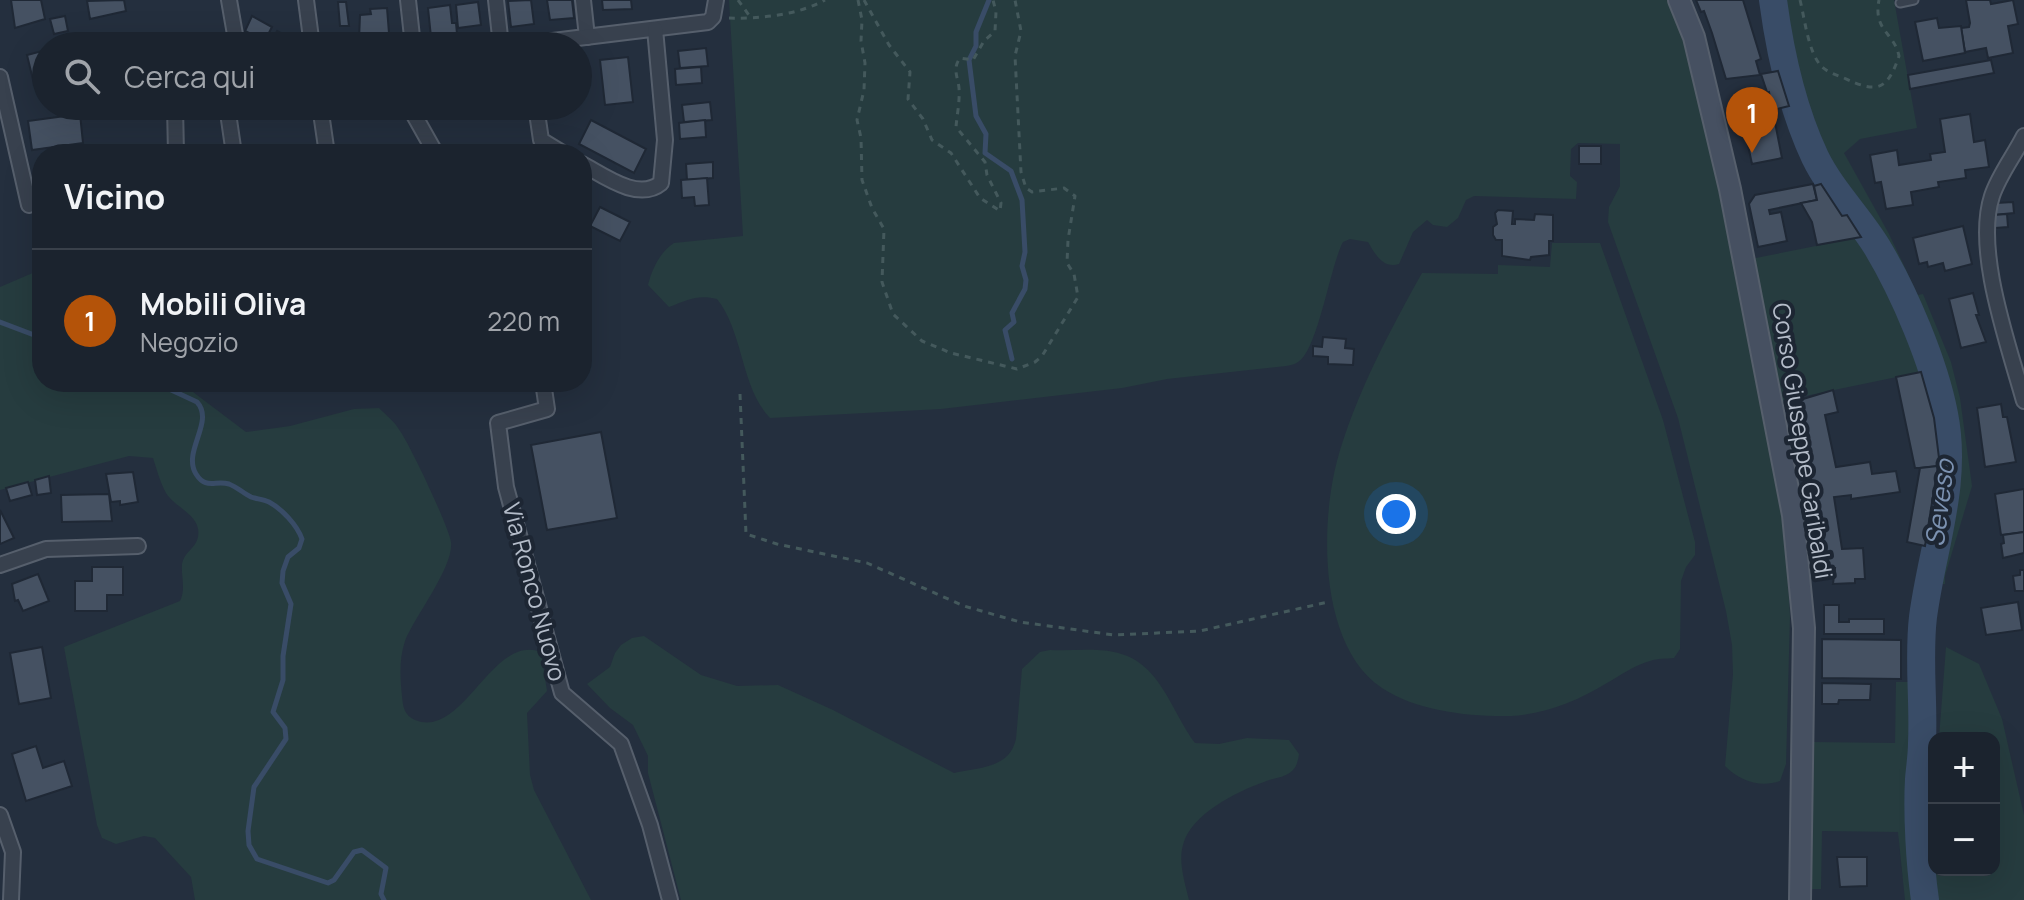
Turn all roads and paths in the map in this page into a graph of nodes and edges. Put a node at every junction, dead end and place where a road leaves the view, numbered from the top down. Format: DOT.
graph roads {
  1 [pos="229,0"];
  2 [pos="306,0"];
  3 [pos="408,0"];
  4 [pos="496,0"];
  5 [pos="583,0"];
  6 [pos="716,0"];
  7 [pos="738,0"];
  8 [pos="825,0"];
  9 [pos="858,0"];
  10 [pos="864,0"];
  11 [pos="993,0"];
  12 [pos="1015,0"];
  13 [pos="1679,0"];
  14 [pos="1800,0"];
  15 [pos="1879,0"];
  16 [pos="1914,0"];
  17 [pos="1900,3"];
  18 [pos="751,18"];
  19 [pos="710,20"];
  20 [pos="655,29"];
  21 [pos="235,32"];
  22 [pos="310,32"];
  23 [pos="411,32"];
  24 [pos="499,32"];
  25 [pos="586,32"];
  26 [pos="592,36"];
  27 [pos="0,77"];
  28 [pos="175,120"];
  29 [pos="229,120"];
  30 [pos="322,120"];
  31 [pos="417,120"];
  32 [pos="538,120"];
  33 [pos="2024,136"];
  34 [pos="176,144"];
  35 [pos="233,144"];
  36 [pos="326,144"];
  37 [pos="430,144"];
  38 [pos="548,144"];
  39 [pos="592,169"];
  40 [pos="29,205"];
  41 [pos="544,392"];
  42 [pos="740,394"];
  43 [pos="2024,401"];
  44 [pos="138,546"];
  45 [pos="0,565"];
  46 [pos="1328,602"];
  47 [pos="0,815"];
  48 [pos="11,900"];
  49 [pos="670,900"];
  50 [pos="1800,900"];
  1 -- 21 [label="street"];
  2 -- 22 [label="street"];
  3 -- 23 [label="street"];
  4 -- 24 [label="street"];
  5 -- 25 [label="street"];
  6 -- 19 [label="street"];
  7 -- 18 [label="path"];
  8 -- 18 [label="path"];
  9 -- 12 [label="path"];
  10 -- 11 [label="path"];
  13 -- 50 [label="main road, Corso Giuseppe Garibaldi"];
  14 -- 15 [label="path"];
  16 -- 17 [label="lane"];
  18 -- 19 [label="path"];
  19 -- 20 [label="street"];
  20 -- 26 [label="street"];
  20 -- 39 [label="street"];
  27 -- 40 [label="street"];
  28 -- 34 [label="street"];
  29 -- 35 [label="street"];
  30 -- 36 [label="street"];
  31 -- 37 [label="street"];
  32 -- 38 [label="street"];
  33 -- 43 [label="street"];
  41 -- 49 [label="street, Via Ronco Nuovo"];
  42 -- 46 [label="path"];
  44 -- 45 [label="street"];
  47 -- 48 [label="street"];
}
